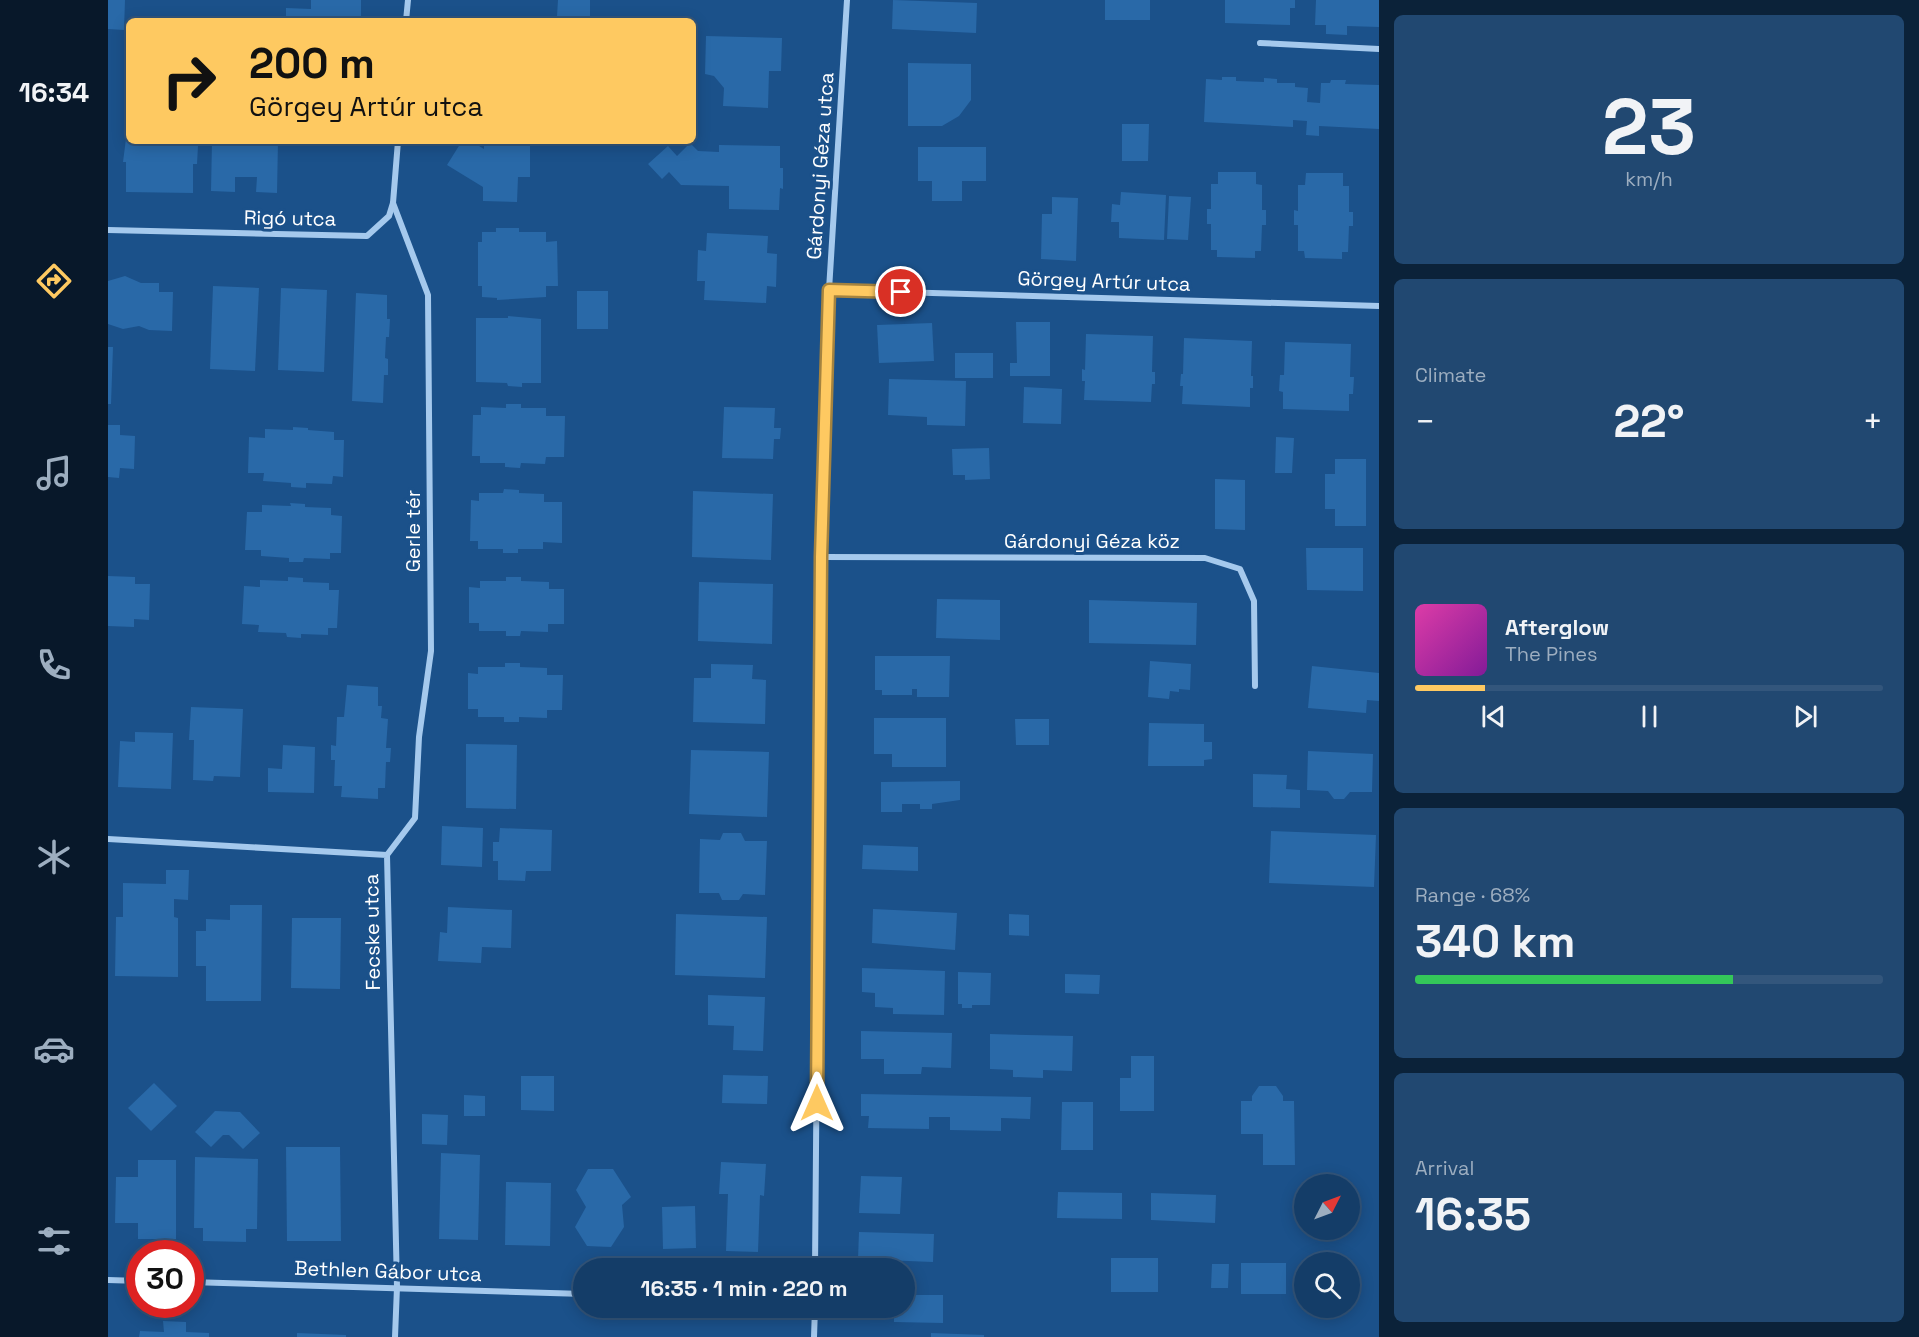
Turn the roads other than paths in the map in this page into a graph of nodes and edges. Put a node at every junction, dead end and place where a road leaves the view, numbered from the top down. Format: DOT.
graph roads {
  1 [pos="408,0"];
  2 [pos="847,0"];
  3 [pos="406,18"];
  4 [pos="1260,43"];
  5 [pos="1379,49"];
  6 [pos="398,144"];
  7 [pos="393,203"];
  8 [pos="108,230"];
  9 [pos="829,290"];
  10 [pos="1379,306"];
  11 [pos="821,557"];
  12 [pos="1256,686"];
  13 [pos="108,839"];
  14 [pos="387,855"];
  15 [pos="815,1258"];
  16 [pos="108,1280"];
  17 [pos="126,1281"];
  18 [pos="204,1282"];
  19 [pos="397,1287"];
  20 [pos="573,1294"];
  21 [pos="815,1318"];
  22 [pos="395,1337"];
  23 [pos="814,1337"];
  1 -- 3 [label="street"];
  2 -- 9 [label="street, Gárdonyi Géza utca"];
  4 -- 5 [label="street"];
  6 -- 7 [label="street, Rigó utca"];
  7 -- 8 [label="street, Rigó utca"];
  7 -- 14 [label="street, Gerle tér"];
  9 -- 10 [label="street, Görgey Artúr utca"];
  9 -- 11 [label="street, Gárdonyi Géza utca"];
  11 -- 12 [label="street, Gárdonyi Géza köz"];
  11 -- 15 [label="street, Gárdonyi Géza utca"];
  13 -- 14 [label="street, Fecske utca"];
  14 -- 19 [label="street, Fecske utca"];
  16 -- 17 [label="street"];
  18 -- 19 [label="street, Bethlen Gábor utca"];
  19 -- 20 [label="street, Bethlen Gábor utca"];
  19 -- 22 [label="street, Fecske utca"];
  21 -- 23 [label="street"];
}
